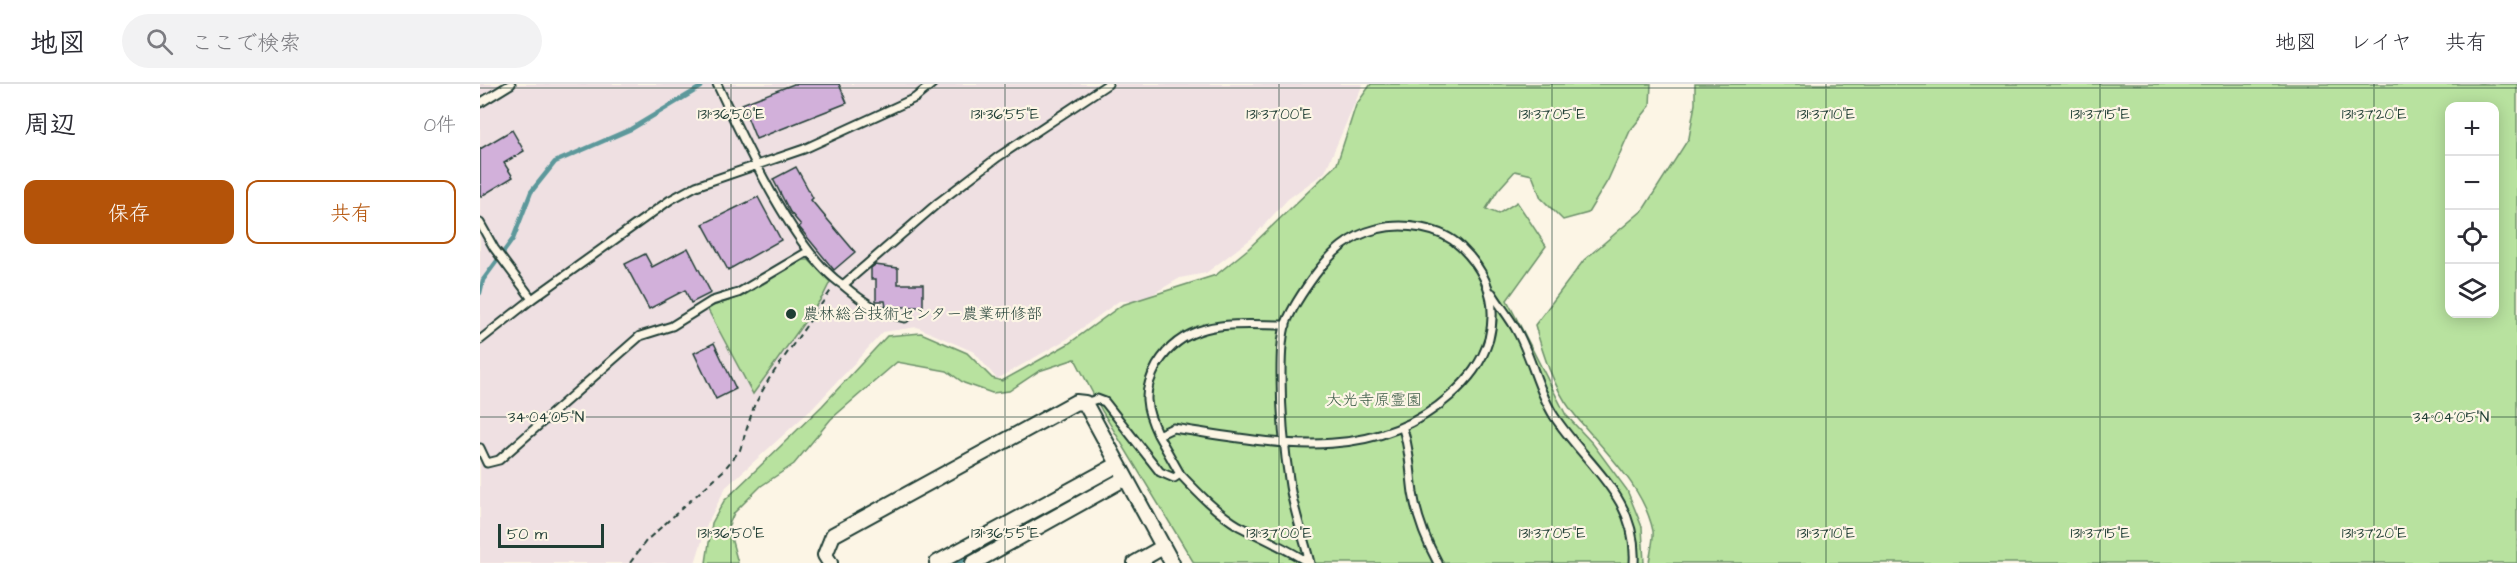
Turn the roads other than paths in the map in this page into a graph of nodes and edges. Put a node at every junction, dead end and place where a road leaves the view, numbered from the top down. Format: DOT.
graph roads {
  1 [pos="511,84"];
  2 [pos="717,84"];
  3 [pos="932,84"];
  4 [pos="1108,84"];
  5 [pos="480,103"];
  6 [pos="756,166"];
  7 [pos="480,223"];
  8 [pos="809,251"];
  9 [pos="840,284"];
  10 [pos="1492,293"];
  11 [pos="531,299"];
  12 [pos="905,318"];
  13 [pos="1286,324"];
  14 [pos="480,340"];
  15 [pos="1085,403"];
  16 [pos="1403,429"];
  17 [pos="1158,435"];
  18 [pos="1286,445"];
  19 [pos="480,448"];
  20 [pos="1117,465"];
  21 [pos="1180,474"];
  22 [pos="1124,479"];
  23 [pos="1163,547"];
  24 [pos="830,563"];
  25 [pos="937,563"];
  26 [pos="973,563"];
  27 [pos="1135,563"];
  28 [pos="1172,563"];
  29 [pos="1310,563"];
  30 [pos="1438,563"];
  31 [pos="1634,563"];
  1 -- 5 [label="lane"];
  2 -- 6 [label="lane"];
  3 -- 6 [label="lane"];
  4 -- 9 [label="lane"];
  6 -- 8 [label="lane"];
  6 -- 11 [label="lane"];
  7 -- 11 [label="lane"];
  8 -- 9 [label="lane"];
  8 -- 19 [label="lane"];
  9 -- 12 [label="lane"];
  10 -- 13 [label="lane"];
  10 -- 16 [label="lane"];
  10 -- 31 [label="lane"];
  11 -- 14 [label="lane"];
  13 -- 17 [label="lane"];
  13 -- 18 [label="lane"];
  15 -- 20 [label="street"];
  15 -- 21 [label="lane"];
  15 -- 24 [label="street"];
  16 -- 18 [label="lane"];
  16 -- 30 [label="lane"];
  17 -- 18 [label="lane"];
  17 -- 21 [label="lane"];
  18 -- 29 [label="lane"];
  20 -- 22 [label="street"];
  20 -- 25 [label="street"];
  21 -- 29 [label="lane"];
  22 -- 23 [label="street"];
  22 -- 26 [label="street"];
  23 -- 27 [label="street"];
  23 -- 28 [label="street"];
}
